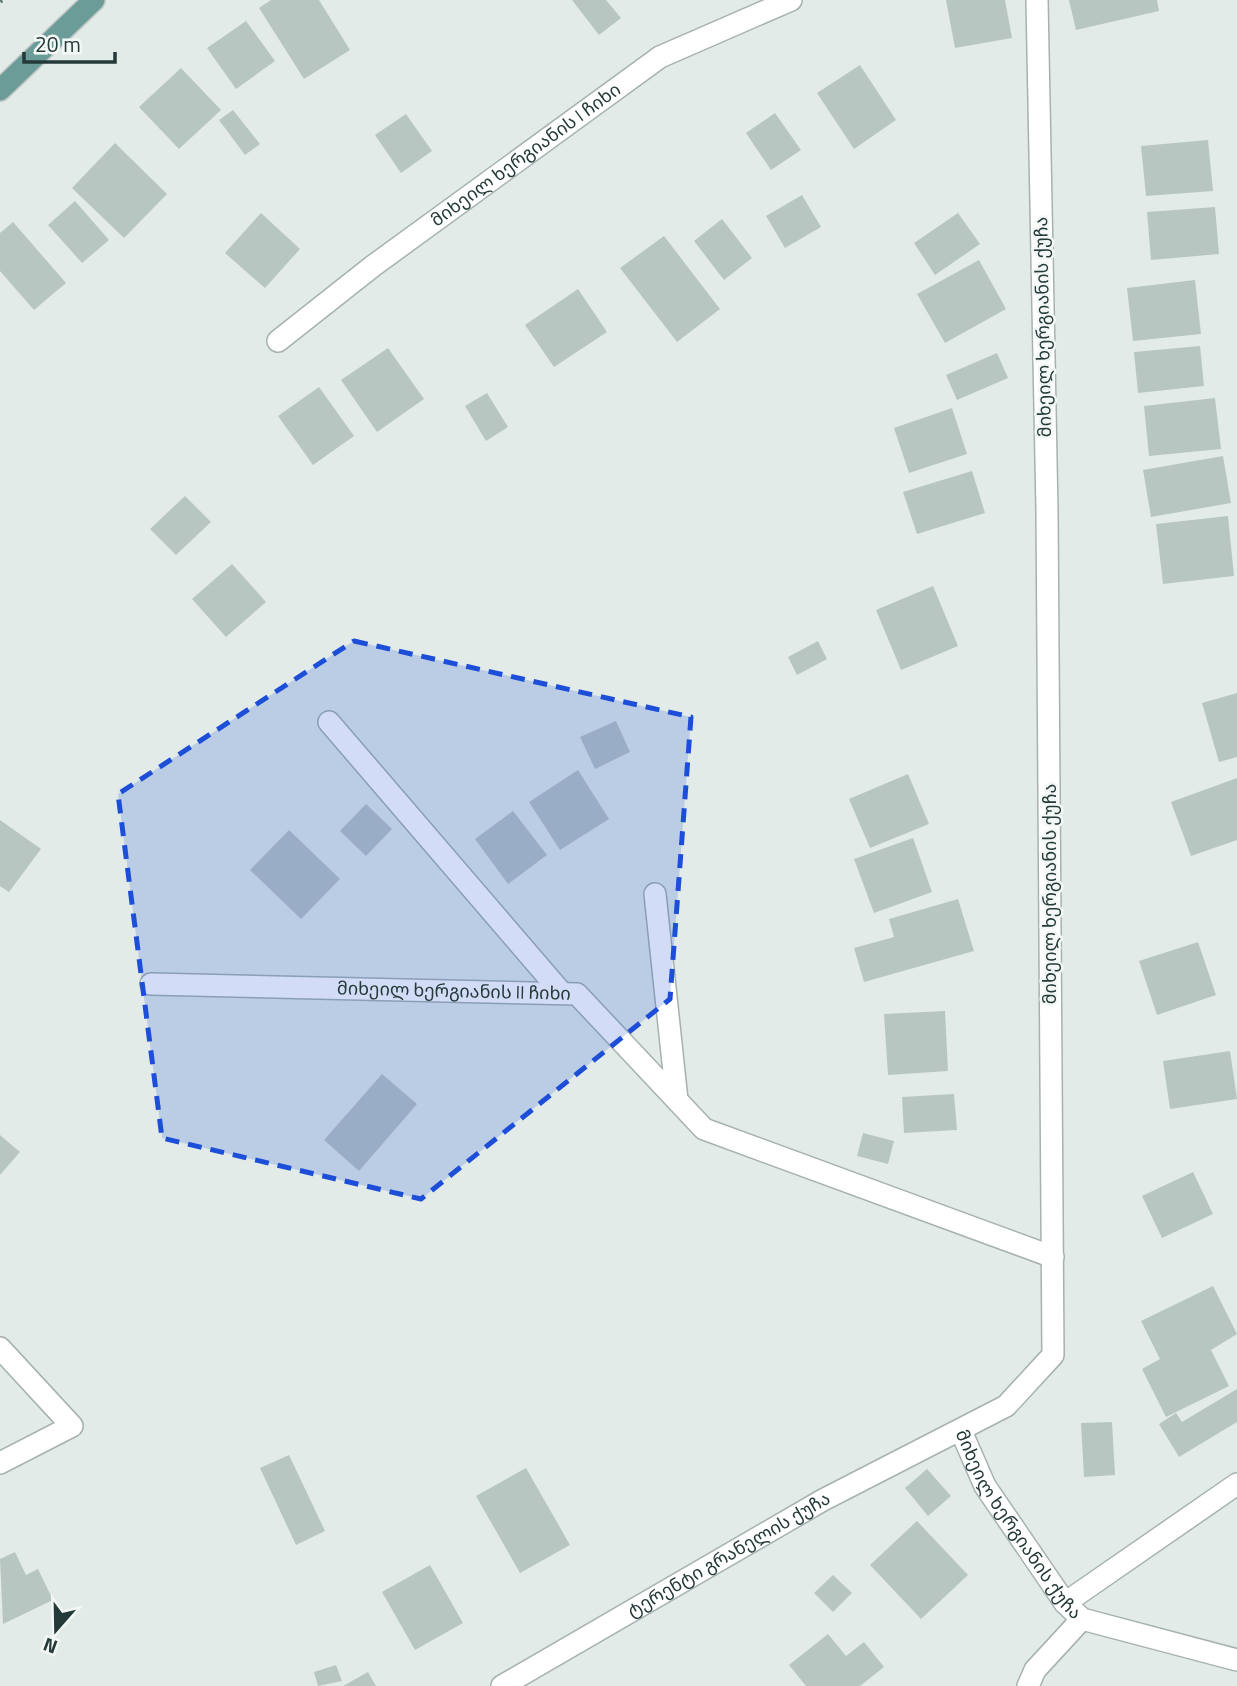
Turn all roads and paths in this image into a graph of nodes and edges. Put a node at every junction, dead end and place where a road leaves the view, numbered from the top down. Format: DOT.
graph roads {
  1 [pos="94,0"];
  2 [pos="791,0"];
  3 [pos="1037,0"];
  4 [pos="0,90"];
  5 [pos="278,341"];
  6 [pos="329,722"];
  7 [pos="655,894"];
  8 [pos="151,984"];
  9 [pos="561,992"];
  10 [pos="677,1100"];
  11 [pos="1054,1257"];
  12 [pos="0,1348"];
  13 [pos="961,1431"];
  14 [pos="0,1463"];
  15 [pos="1237,1484"];
  16 [pos="1065,1603"];
  17 [pos="1082,1619"];
  18 [pos="1237,1660"];
  19 [pos="502,1686"];
  20 [pos="1028,1686"];
  1 -- 4 [label="main road"];
  2 -- 5 [label="street, მიხეილ ხერგიანის I ჩიხი"];
  3 -- 11 [label="street, მიხეილ ხერგიანის ქუჩა"];
  6 -- 9 [label="street"];
  7 -- 10 [label="street"];
  8 -- 9 [label="street, მიხეილ ხერგიანის II ჩიხი"];
  9 -- 10 [label="street, მიხეილ ხერგიანის II ჩიხი"];
  10 -- 11 [label="street, მიხეილ ხერგიანის II ჩიხი"];
  11 -- 13 [label="street, მიხეილ ხერგიანის ქუჩა"];
  12 -- 14 [label="street"];
  13 -- 16 [label="street, მიხეილ ხერგიანის ქუჩა"];
  13 -- 19 [label="street, ტერენტი გრანელის ქუჩა"];
  15 -- 16 [label="street"];
  16 -- 17 [label="street, მიხეილ ხერგიანის ქუჩა"];
  17 -- 18 [label="street"];
  17 -- 20 [label="street, მიხეილ ხერგიანის ქუჩა"];
}
